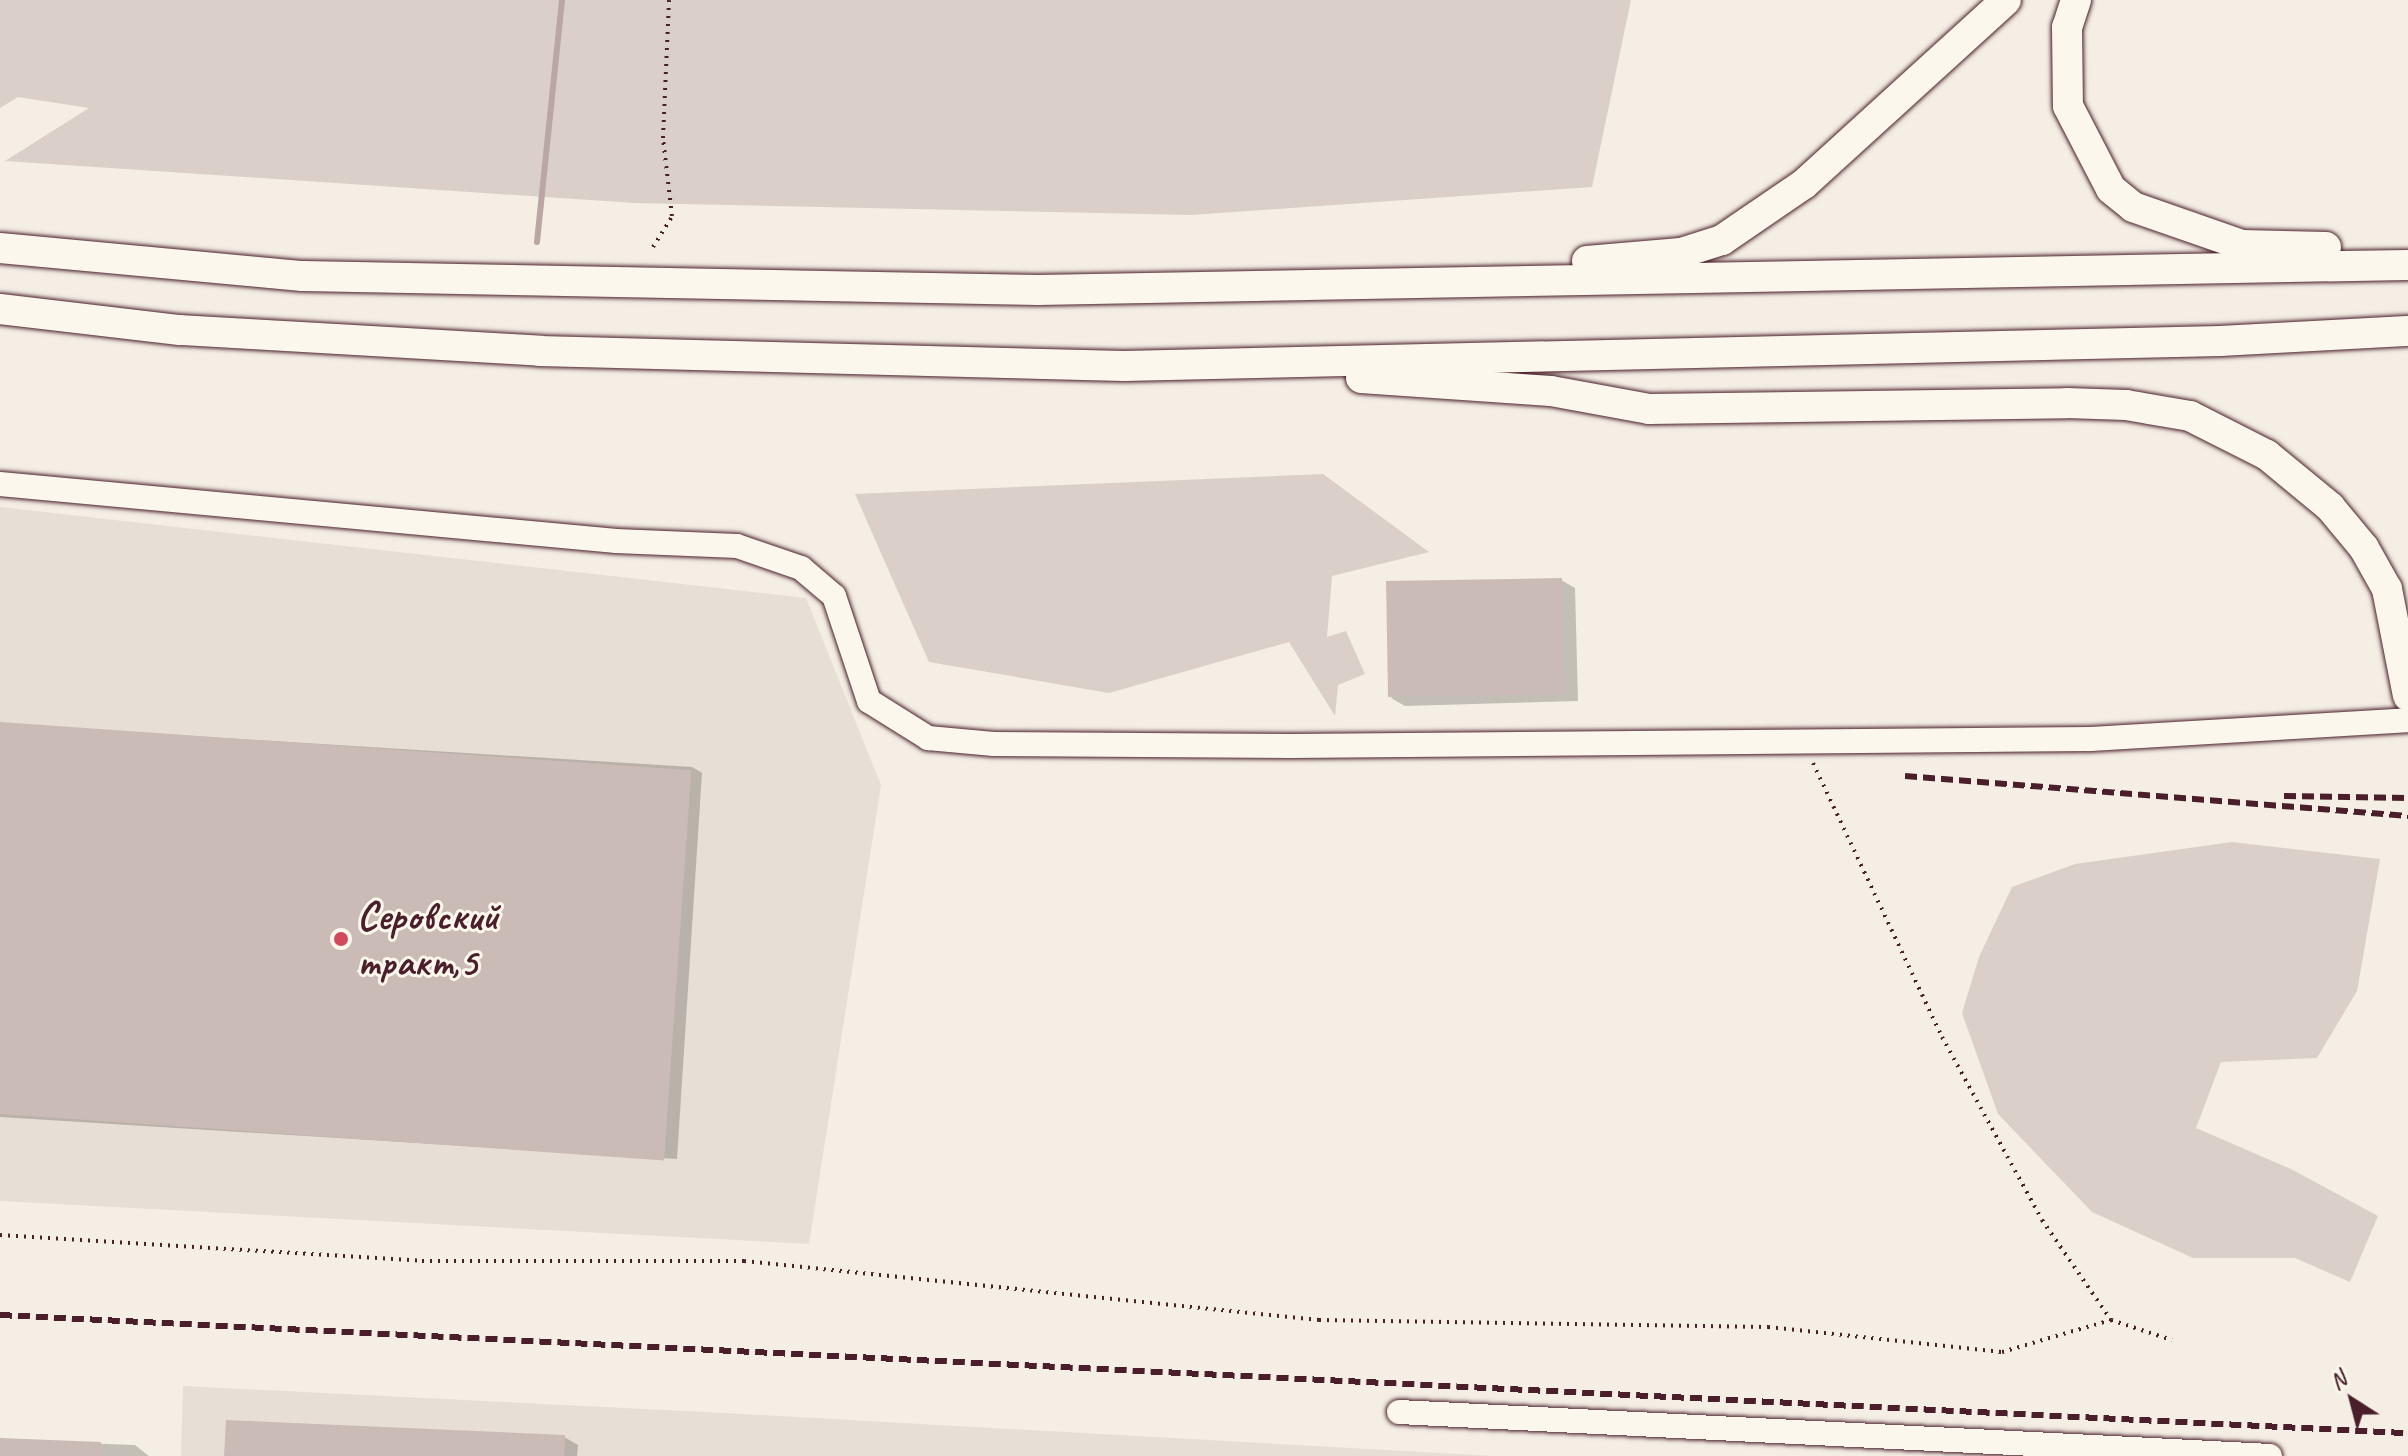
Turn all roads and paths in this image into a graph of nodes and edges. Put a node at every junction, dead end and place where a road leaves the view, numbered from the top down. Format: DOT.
graph roads {
  1 [pos="669,0"];
  2 [pos="2006,0"];
  3 [pos="2076,0"];
  4 [pos="653,247"];
  5 [pos="0,248"];
  6 [pos="2408,251"];
  7 [pos="2408,265"];
  8 [pos="1416,280"];
  9 [pos="0,309"];
  10 [pos="2408,331"];
  11 [pos="1124,366"];
  12 [pos="0,484"];
  13 [pos="2408,696"];
  14 [pos="2408,720"];
  15 [pos="1808,740"];
  16 [pos="0,1235"];
  17 [pos="2111,1320"];
  18 [pos="2172,1340"];
  19 [pos="1399,1412"];
  20 [pos="2270,1456"];
  1 -- 4 [label="path"];
  2 -- 8 [label="main road"];
  3 -- 6 [label="main road"];
  5 -- 8 [label="main road"];
  7 -- 8 [label="main road"];
  9 -- 11 [label="main road"];
  10 -- 11 [label="main road"];
  11 -- 13 [label="main road"];
  12 -- 15 [label="lane"];
  14 -- 15 [label="lane"];
  15 -- 17 [label="path"];
  16 -- 17 [label="path"];
  17 -- 18 [label="path"];
  19 -- 20 [label="lane"];
}
